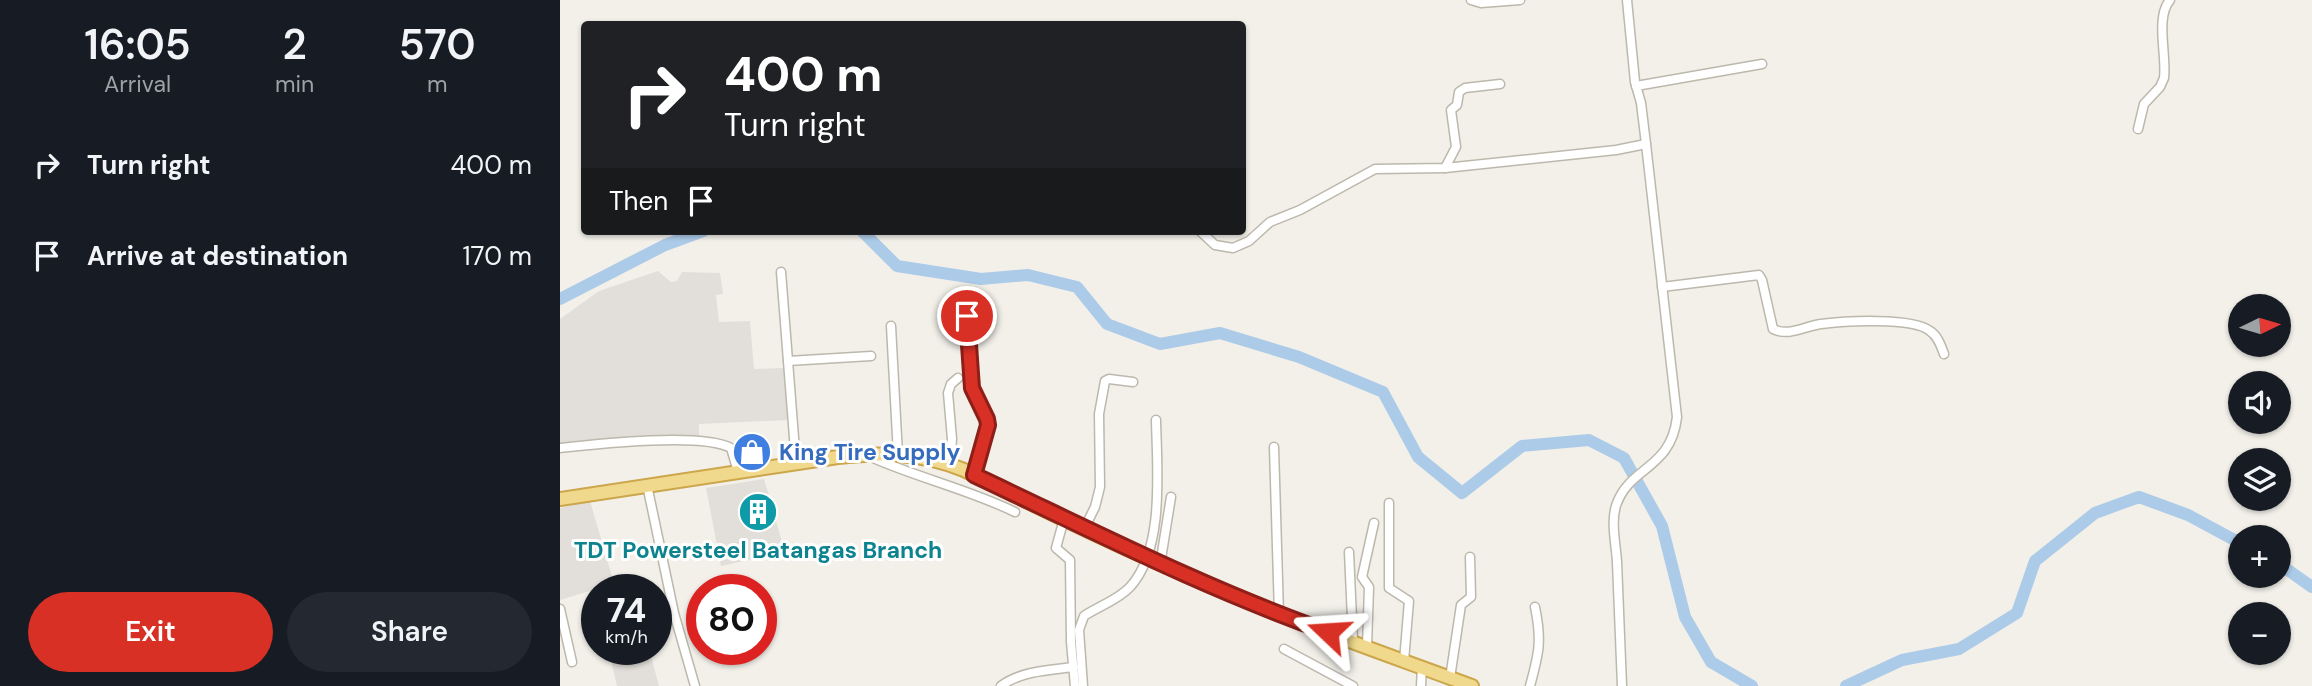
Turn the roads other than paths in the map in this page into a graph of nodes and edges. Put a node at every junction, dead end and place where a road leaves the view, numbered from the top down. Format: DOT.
graph roads {
  1 [pos="1471,0"];
  2 [pos="1520,0"];
  3 [pos="1627,0"];
  4 [pos="2170,0"];
  5 [pos="1762,64"];
  6 [pos="1500,84"];
  7 [pos="1636,86"];
  8 [pos="2138,129"];
  9 [pos="1646,144"];
  10 [pos="1445,168"];
  11 [pos="1204,235"];
  12 [pos="781,272"];
  13 [pos="1662,287"];
  14 [pos="967,316"];
  15 [pos="891,326"];
  16 [pos="1944,354"];
  17 [pos="871,356"];
  18 [pos="788,361"];
  19 [pos="958,379"];
  20 [pos="1133,382"];
  21 [pos="1156,420"];
  22 [pos="1274,447"];
  23 [pos="560,448"];
  24 [pos="864,454"];
  25 [pos="898,455"];
  26 [pos="796,463"];
  27 [pos="950,464"];
  28 [pos="738,472"];
  29 [pos="974,475"];
  30 [pos="647,485"];
  31 [pos="1171,497"];
  32 [pos="560,499"];
  33 [pos="1389,503"];
  34 [pos="1015,512"];
  35 [pos="1064,519"];
  36 [pos="1374,523"];
  37 [pos="1084,529"];
  38 [pos="1349,552"];
  39 [pos="1470,557"];
  40 [pos="1146,558"];
  41 [pos="1160,565"];
  42 [pos="1535,607"];
  43 [pos="560,609"];
  44 [pos="1279,614"];
  45 [pos="1353,641"];
  46 [pos="1367,646"];
  47 [pos="1284,649"];
  48 [pos="1404,661"];
  49 [pos="572,662"];
  50 [pos="1074,667"];
  51 [pos="1422,667"];
  52 [pos="1450,678"];
  53 [pos="695,686"];
  54 [pos="1001,686"];
  55 [pos="1075,686"];
  56 [pos="1083,686"];
  57 [pos="1353,686"];
  58 [pos="1421,686"];
  59 [pos="1472,686"];
  60 [pos="1530,686"];
  61 [pos="1622,686"];
  1 -- 2 [label="street"];
  3 -- 7 [label="street"];
  4 -- 8 [label="street"];
  5 -- 7 [label="street"];
  6 -- 10 [label="street"];
  7 -- 9 [label="street"];
  9 -- 10 [label="street"];
  9 -- 13 [label="street"];
  10 -- 11 [label="street"];
  12 -- 18 [label="street"];
  13 -- 16 [label="street"];
  13 -- 61 [label="street"];
  14 -- 29 [label="street"];
  15 -- 25 [label="street"];
  17 -- 18 [label="street"];
  18 -- 26 [label="street"];
  19 -- 27 [label="street"];
  20 -- 37 [label="street"];
  21 -- 40 [label="street"];
  22 -- 44 [label="street"];
  23 -- 28 [label="street"];
  24 -- 25 [label="highway"];
  24 -- 26 [label="highway"];
  24 -- 34 [label="street"];
  25 -- 27 [label="highway"];
  26 -- 28 [label="highway"];
  27 -- 29 [label="highway"];
  28 -- 30 [label="highway"];
  29 -- 35 [label="highway"];
  30 -- 32 [label="highway"];
  30 -- 53 [label="street"];
  31 -- 41 [label="street"];
  33 -- 48 [label="street"];
  35 -- 37 [label="highway"];
  35 -- 50 [label="street"];
  36 -- 46 [label="street"];
  37 -- 40 [label="highway"];
  38 -- 45 [label="street"];
  39 -- 52 [label="street"];
  40 -- 41 [label="highway"];
  40 -- 56 [label="street"];
  41 -- 44 [label="highway"];
  42 -- 60 [label="street"];
  43 -- 49 [label="street"];
  44 -- 45 [label="highway"];
  45 -- 46 [label="highway"];
  46 -- 48 [label="highway"];
  47 -- 57 [label="street"];
  48 -- 51 [label="highway"];
  50 -- 54 [label="street"];
  50 -- 55 [label="street"];
  51 -- 52 [label="highway"];
  51 -- 58 [label="street"];
  52 -- 59 [label="highway"];
}
